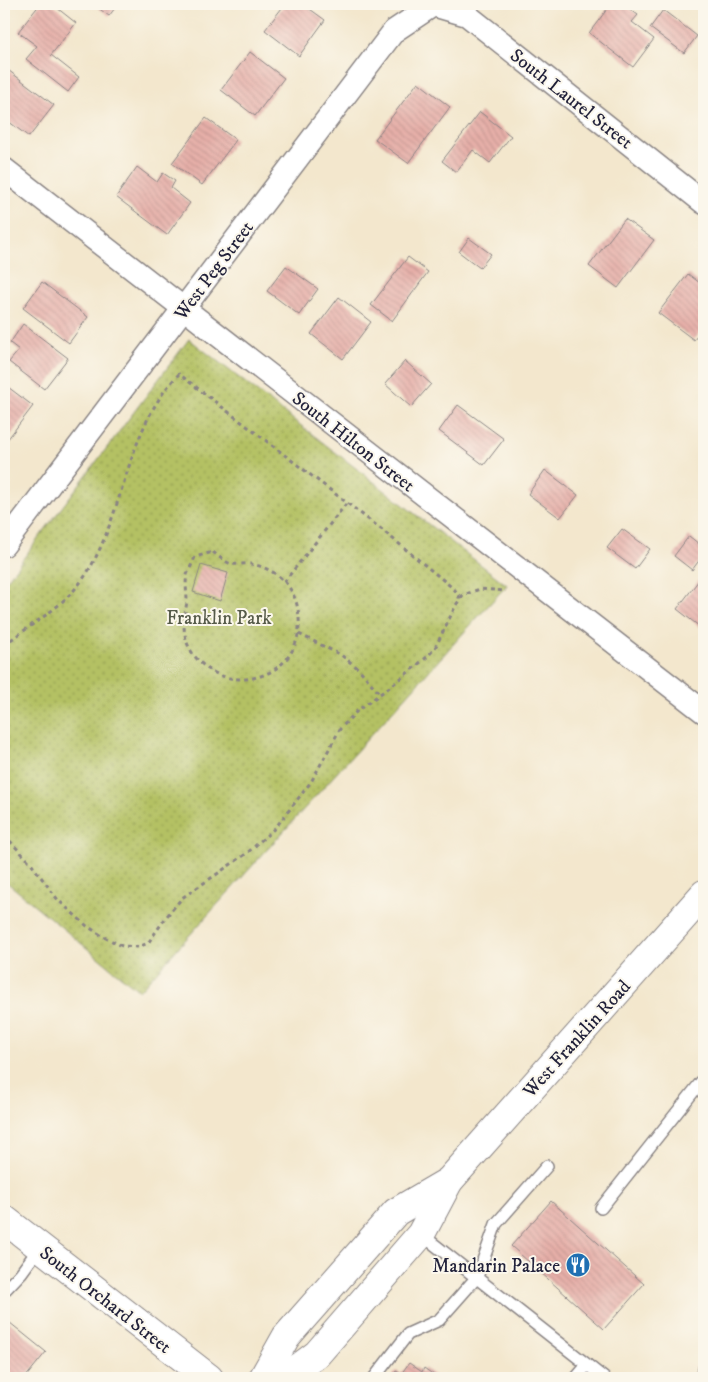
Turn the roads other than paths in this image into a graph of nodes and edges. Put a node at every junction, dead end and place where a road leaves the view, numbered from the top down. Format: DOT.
graph roads {
  1 [pos="433,5"];
  2 [pos="4,169"];
  3 [pos="704,203"];
  4 [pos="184,308"];
  5 [pos="4,545"];
  6 [pos="704,712"];
  7 [pos="704,894"];
  8 [pos="701,1082"];
  9 [pos="547,1166"];
  10 [pos="448,1181"];
  11 [pos="601,1208"];
  12 [pos="4,1219"];
  13 [pos="421,1234"];
  14 [pos="40,1247"];
  15 [pos="477,1277"];
  16 [pos="4,1291"];
  17 [pos="587,1365"];
  18 [pos="704,1369"];
  19 [pos="209,1378"];
  20 [pos="262,1378"];
  21 [pos="285,1378"];
  22 [pos="374,1378"];
  23 [pos="576,1378"];
  24 [pos="604,1378"];
  25 [pos="702,1378"];
  1 -- 3 [label="street, South Laurel Street"];
  1 -- 4 [label="street, West Peg Street"];
  2 -- 4 [label="street, South Hilton Street"];
  4 -- 5 [label="street, West Peg Street"];
  4 -- 6 [label="street, South Hilton Street"];
  7 -- 10 [label="street, West Franklin Road"];
  8 -- 11 [label="lane"];
  9 -- 15 [label="lane"];
  10 -- 13 [label="street, West Franklin Road"];
  10 -- 20 [label="street, West Franklin Road"];
  12 -- 14 [label="street, South Orchard Street"];
  13 -- 15 [label="lane"];
  13 -- 21 [label="street, West Franklin Road"];
  14 -- 16 [label="lane"];
  14 -- 19 [label="street, South Orchard Street"];
  15 -- 17 [label="lane"];
  15 -- 22 [label="lane"];
  17 -- 23 [label="lane"];
  17 -- 24 [label="lane"];
  18 -- 25 [label="lane"];
}
